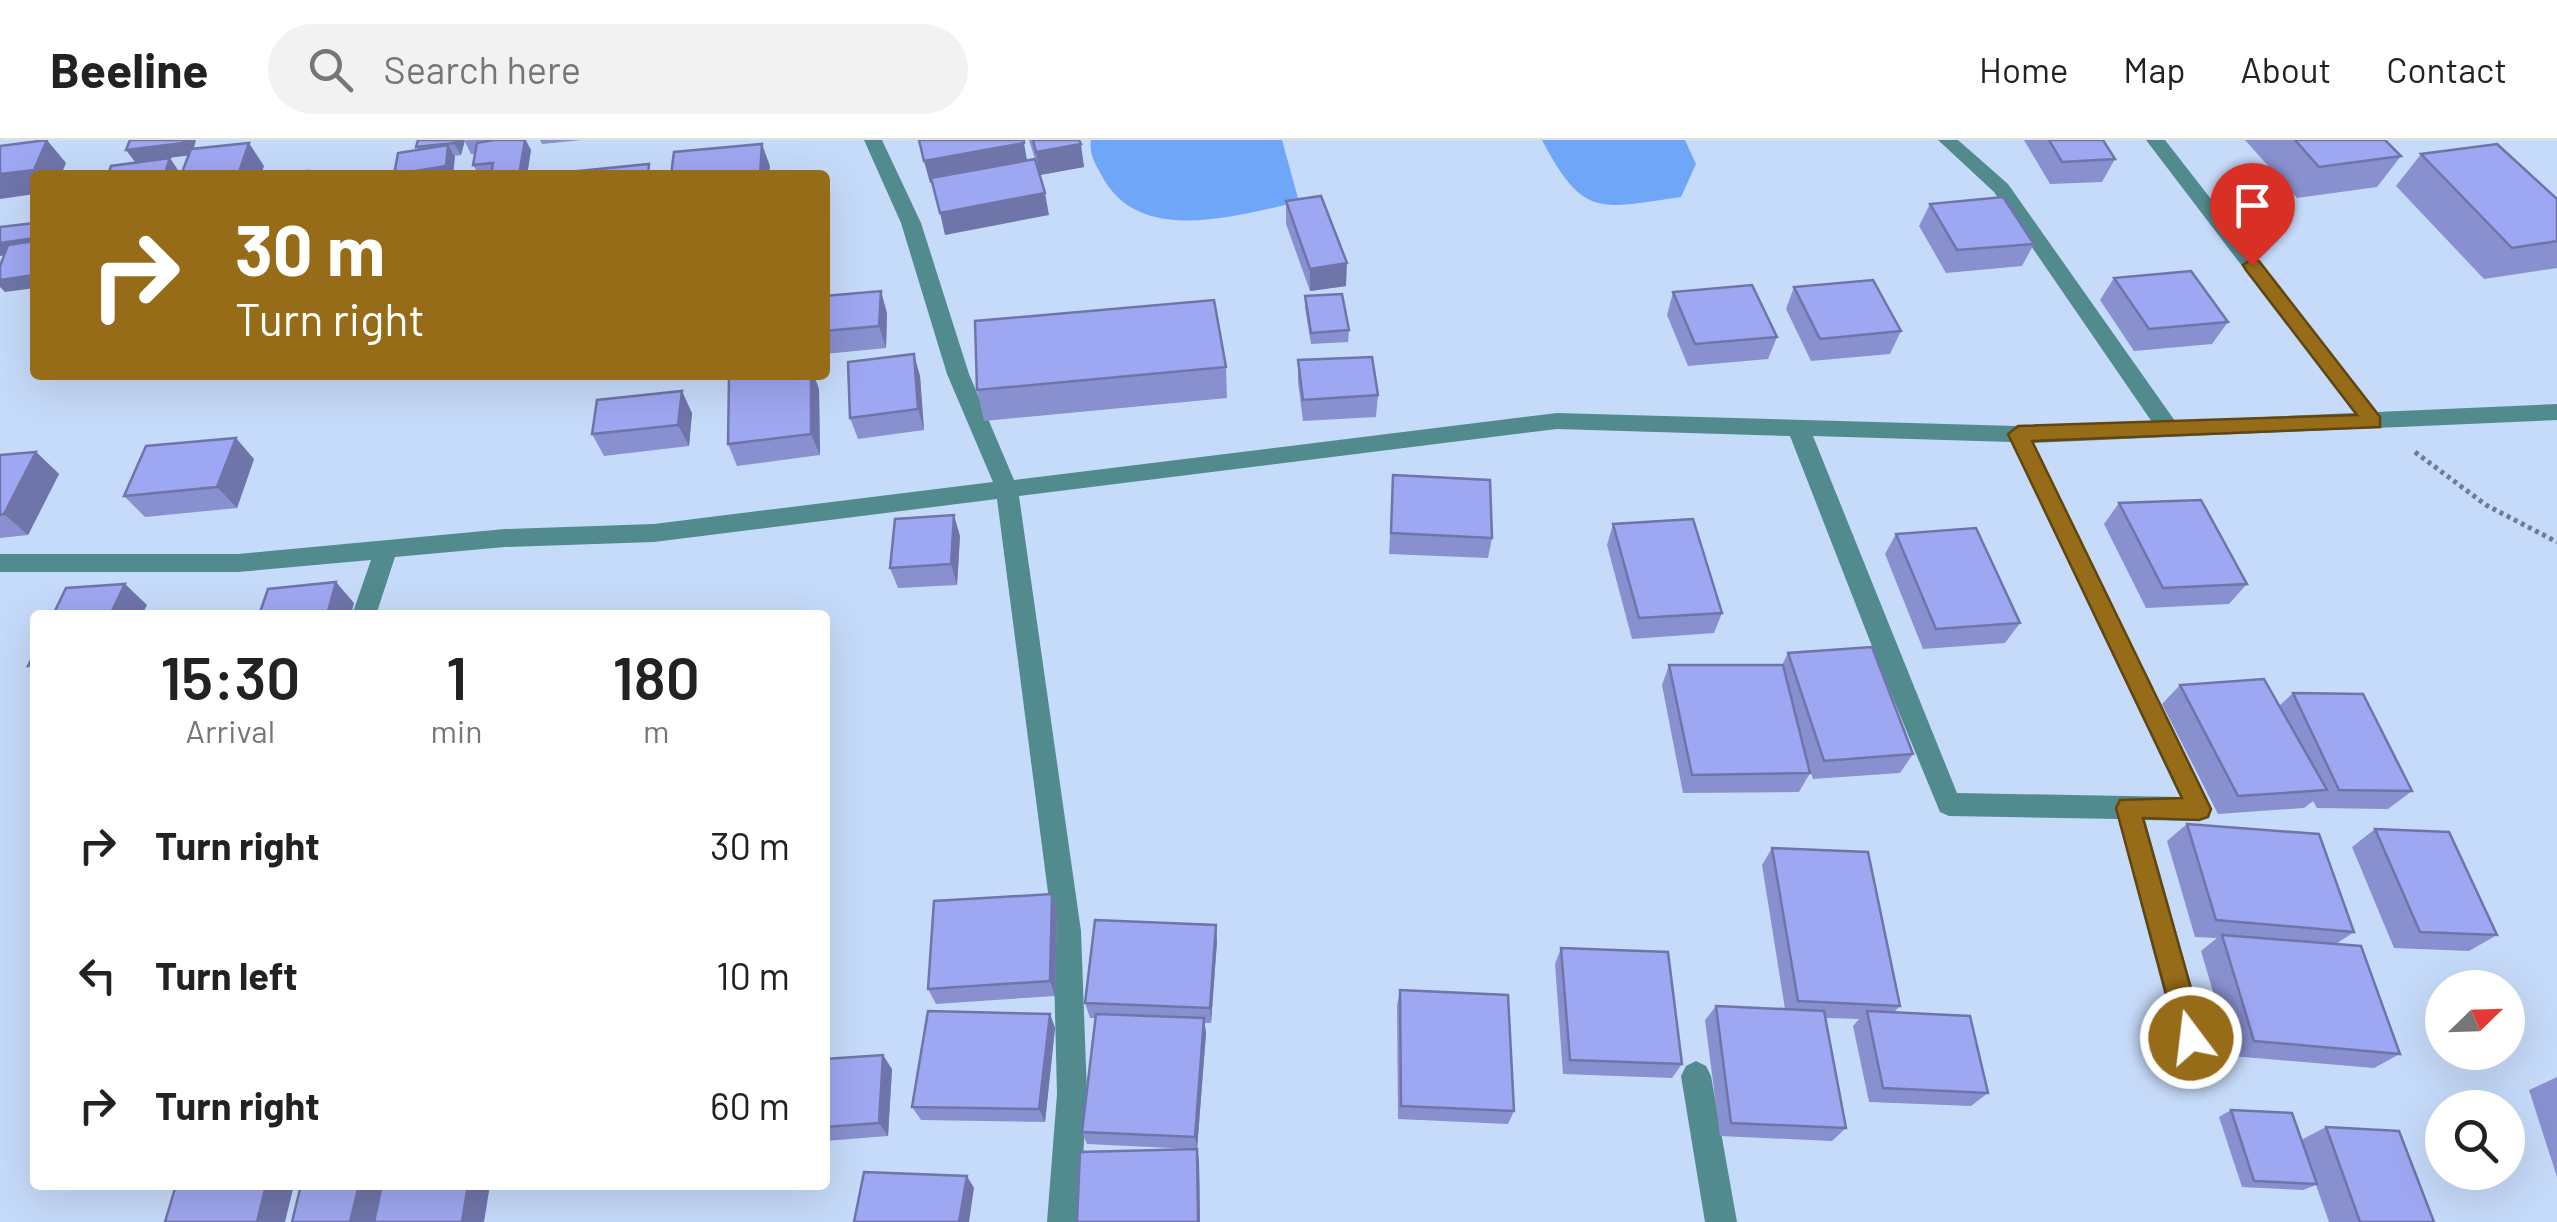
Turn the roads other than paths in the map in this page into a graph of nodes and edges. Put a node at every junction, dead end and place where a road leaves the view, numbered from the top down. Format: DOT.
graph roads {
  1 [pos="873,140"];
  2 [pos="1947,140"];
  3 [pos="2155,140"];
  4 [pos="2557,412"];
  5 [pos="2373,422"];
  6 [pos="1798,427"];
  7 [pos="2169,430"];
  8 [pos="2018,434"];
  9 [pos="1006,489"];
  10 [pos="385,552"];
  11 [pos="0,563"];
  12 [pos="366,610"];
  13 [pos="1892,664"];
  14 [pos="1852,665"];
  15 [pos="2128,808"];
  16 [pos="2191,1038"];
  17 [pos="1696,1076"];
  18 [pos="1063,1222"];
  19 [pos="1721,1222"];
  1 -- 9 [label="street"];
  2 -- 7 [label="street"];
  3 -- 5 [label="street"];
  4 -- 5 [label="street"];
  5 -- 7 [label="street"];
  6 -- 8 [label="street"];
  6 -- 9 [label="street"];
  6 -- 13 [label="street"];
  7 -- 8 [label="street"];
  8 -- 15 [label="street"];
  9 -- 10 [label="street"];
  9 -- 18 [label="street"];
  10 -- 11 [label="street"];
  10 -- 12 [label="street"];
  13 -- 14 [label="street"];
  13 -- 15 [label="street"];
  15 -- 16 [label="street"];
  17 -- 19 [label="street"];
}
